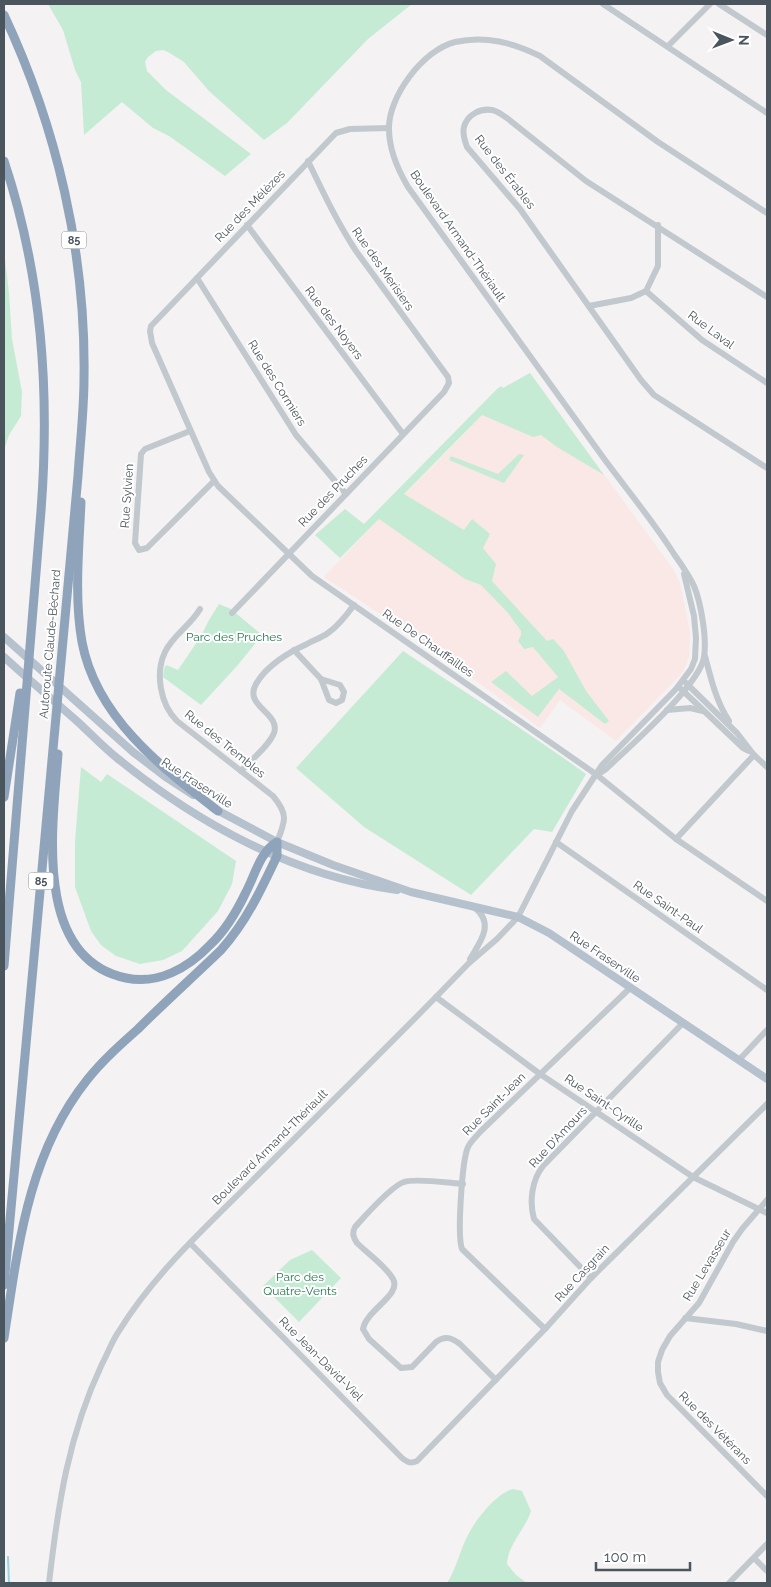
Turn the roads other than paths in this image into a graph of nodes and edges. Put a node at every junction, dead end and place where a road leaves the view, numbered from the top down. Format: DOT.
graph roads {
  1 [pos="603,4"];
  2 [pos="710,4"];
  3 [pos="719,4"];
  4 [pos="4,15"];
  5 [pos="767,35"];
  6 [pos="668,46"];
  7 [pos="767,113"];
  8 [pos="389,128"];
  9 [pos="4,161"];
  10 [pos="308,161"];
  11 [pos="767,213"];
  12 [pos="247,226"];
  13 [pos="658,226"];
  14 [pos="197,278"];
  15 [pos="646,291"];
  16 [pos="767,297"];
  17 [pos="589,306"];
  18 [pos="150,337"];
  19 [pos="84,373"];
  20 [pos="449,383"];
  21 [pos="767,383"];
  22 [pos="190,431"];
  23 [pos="402,434"];
  24 [pos="767,468"];
  25 [pos="214,481"];
  26 [pos="346,494"];
  27 [pos="288,554"];
  28 [pos="683,568"];
  29 [pos="34,594"];
  30 [pos="354,605"];
  31 [pos="200,609"];
  32 [pos="232,613"];
  33 [pos="63,633"];
  34 [pos="6,639"];
  35 [pos="294,650"];
  36 [pos="705,656"];
  37 [pos="5,659"];
  38 [pos="321,679"];
  39 [pos="684,686"];
  40 [pos="667,710"];
  41 [pos="704,711"];
  42 [pos="737,733"];
  43 [pos="754,755"];
  44 [pos="767,767"];
  45 [pos="241,771"];
  46 [pos="597,775"];
  47 [pos="4,797"];
  48 [pos="218,810"];
  49 [pos="676,839"];
  50 [pos="277,842"];
  51 [pos="556,842"];
  52 [pos="265,851"];
  53 [pos="277,856"];
  54 [pos="412,892"];
  55 [pos="767,902"];
  56 [pos="473,906"];
  57 [pos="518,917"];
  58 [pos="468,964"];
  59 [pos="4,966"];
  60 [pos="630,988"];
  61 [pos="767,990"];
  62 [pos="436,998"];
  63 [pos="683,1023"];
  64 [pos="767,1030"];
  65 [pos="740,1060"];
  66 [pos="540,1074"];
  67 [pos="767,1079"];
  68 [pos="767,1104"];
  69 [pos="597,1112"];
  70 [pos="693,1177"];
  71 [pos="462,1184"];
  72 [pos="767,1200"];
  73 [pos="759,1210"];
  74 [pos="767,1213"];
  75 [pos="190,1243"];
  76 [pos="591,1278"];
  77 [pos="4,1286"];
  78 [pos="685,1318"];
  79 [pos="545,1329"];
  80 [pos="767,1331"];
  81 [pos="4,1338"];
  82 [pos="496,1380"];
  83 [pos="417,1461"];
  84 [pos="767,1496"];
  85 [pos="767,1544"];
  86 [pos="754,1558"];
  87 [pos="767,1571"];
  88 [pos="49,1583"];
  89 [pos="729,1583"];
  1 -- 6 [label="street"];
  2 -- 6 [label="street"];
  3 -- 5 [label="street"];
  4 -- 19 [label="highway, Autoroute Claude-Béchard / 85"];
  6 -- 7 [label="street"];
  8 -- 10 [label="street, Rue des Mélèzes"];
  8 -- 11 [label="street, Boulevard Armand-Thériault"];
  8 -- 28 [label="street, Boulevard Armand-Thériault"];
  9 -- 29 [label="highway, Autoroute Claude-Béchard / 85"];
  10 -- 12 [label="street, Rue des Mélèzes"];
  10 -- 20 [label="street, Rue des Merisiers"];
  12 -- 14 [label="street, Rue des Mélèzes"];
  12 -- 23 [label="street, Rue des Noyers"];
  13 -- 15 [label="street"];
  13 -- 16 [label="street, Rue des Érables"];
  13 -- 17 [label="street, Rue des Érables"];
  14 -- 18 [label="street, Rue des Mélèzes"];
  14 -- 26 [label="street, Rue des Cormiers"];
  15 -- 17 [label="street"];
  15 -- 21 [label="street, Rue Laval"];
  17 -- 24 [label="street, Rue des Érables"];
  18 -- 22 [label="street, Rue De Chauffailles"];
  19 -- 33 [label="highway, Autoroute Claude-Béchard / 85"];
  19 -- 48 [label="highway"];
  20 -- 23 [label="street, Rue des Pruches"];
  22 -- 25 [label="street, Rue De Chauffailles"];
  22 -- 25 [label="street, Rue Sylvien"];
  23 -- 26 [label="street, Rue des Pruches"];
  25 -- 27 [label="street, Rue De Chauffailles"];
  26 -- 27 [label="street, Rue des Pruches"];
  27 -- 30 [label="street, Rue De Chauffailles"];
  27 -- 32 [label="street, Rue des Pruches"];
  28 -- 36 [label="street, Boulevard Armand-Thériault"];
  28 -- 39 [label="street, Boulevard Armand-Thériault"];
  29 -- 47 [label="highway"];
  29 -- 59 [label="highway, Autoroute Claude-Béchard / 85"];
  30 -- 35 [label="street"];
  30 -- 46 [label="street, Rue De Chauffailles"];
  31 -- 45 [label="street, Rue des Trembles"];
  33 -- 52 [label="highway"];
  33 -- 77 [label="highway, Autoroute Claude-Béchard / 85"];
  34 -- 48 [label="main road, Rue Fraserville"];
  35 -- 38 [label="street"];
  35 -- 45 [label="street"];
  36 -- 39 [label="street, Boulevard Armand-Thériault"];
  36 -- 42 [label="street"];
  37 -- 52 [label="main road, Rue Fraserville"];
  39 -- 40 [label="street, Boulevard Armand-Thériault"];
  39 -- 41 [label="street"];
  39 -- 42 [label="street"];
  39 -- 46 [label="street, Boulevard Armand-Thériault"];
  40 -- 41 [label="street"];
  40 -- 46 [label="street, Boulevard Armand-Thériault"];
  41 -- 43 [label="street"];
  42 -- 43 [label="street"];
  43 -- 44 [label="street"];
  43 -- 49 [label="street"];
  45 -- 50 [label="street, Rue des Trembles"];
  46 -- 49 [label="street, Rue De Chauffailles"];
  46 -- 51 [label="street, Boulevard Armand-Thériault"];
  48 -- 50 [label="main road, Rue Fraserville"];
  49 -- 55 [label="street, Rue De Chauffailles"];
  50 -- 52 [label="highway"];
  50 -- 53 [label="highway"];
  50 -- 54 [label="main road, Rue Fraserville"];
  51 -- 57 [label="street, Boulevard Armand-Thériault"];
  51 -- 61 [label="street, Rue Saint-Paul"];
  52 -- 53 [label="main road, Rue Fraserville"];
  53 -- 54 [label="main road, Rue Fraserville"];
  53 -- 81 [label="highway"];
  54 -- 56 [label="main road, Rue Fraserville"];
  56 -- 57 [label="main road, Rue Fraserville"];
  56 -- 58 [label="street"];
  57 -- 58 [label="street, Boulevard Armand-Thériault"];
  57 -- 60 [label="main road, Rue Fraserville"];
  58 -- 62 [label="street, Boulevard Armand-Thériault"];
  60 -- 63 [label="main road, Rue Fraserville"];
  60 -- 66 [label="street, Rue Saint-Jean"];
  62 -- 66 [label="street, Rue Saint-Cyrille"];
  62 -- 75 [label="street, Boulevard Armand-Thériault"];
  63 -- 65 [label="main road, Rue Fraserville"];
  63 -- 69 [label="street, Rue D'Amours"];
  64 -- 65 [label="street"];
  65 -- 67 [label="main road, Rue Fraserville"];
  66 -- 69 [label="street, Rue Saint-Cyrille"];
  66 -- 71 [label="street, Rue Saint-Jean"];
  68 -- 70 [label="street, Rue Casgrain"];
  69 -- 70 [label="street, Rue Saint-Cyrille"];
  69 -- 76 [label="street, Rue D'Amours"];
  70 -- 73 [label="street, Rue Saint-Cyrille"];
  70 -- 76 [label="street, Rue Casgrain"];
  71 -- 79 [label="street, Rue Saint-Jean"];
  71 -- 82 [label="street"];
  72 -- 73 [label="street, Rue Levasseur"];
  73 -- 74 [label="street, Rue Saint-Cyrille"];
  73 -- 78 [label="street, Rue Levasseur"];
  75 -- 83 [label="street, Rue Jean-David-Viel"];
  75 -- 88 [label="street, Boulevard Armand-Thériault"];
  76 -- 79 [label="street, Rue Casgrain"];
  78 -- 80 [label="street"];
  78 -- 84 [label="street, Rue des Vétérans"];
  79 -- 82 [label="street, Rue Casgrain"];
  82 -- 83 [label="street, Rue Casgrain"];
  85 -- 86 [label="street"];
  86 -- 87 [label="street"];
  86 -- 89 [label="street"];
}
